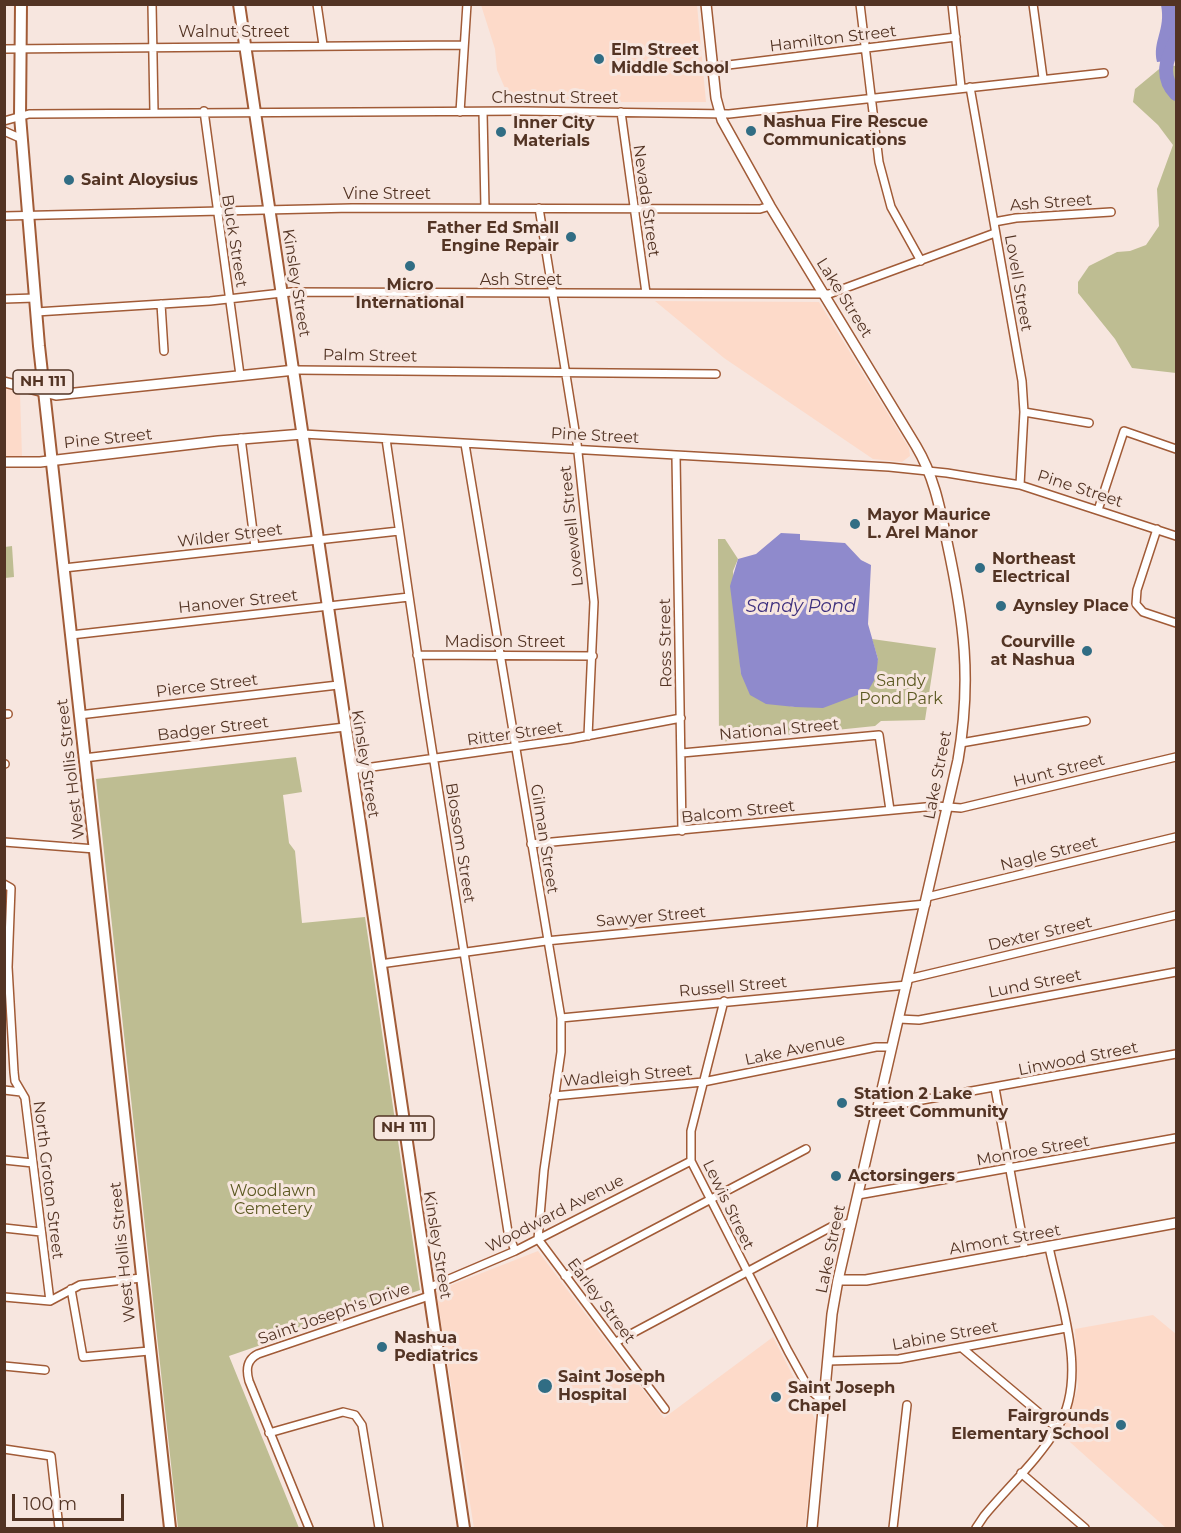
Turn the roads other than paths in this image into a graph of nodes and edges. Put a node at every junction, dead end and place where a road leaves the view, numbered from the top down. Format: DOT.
graph roads {
  1 [pos="21,4"];
  2 [pos="152,4"];
  3 [pos="239,4"];
  4 [pos="317,4"];
  5 [pos="467,4"];
  6 [pos="706,4"];
  7 [pos="860,4"];
  8 [pos="952,4"];
  9 [pos="1033,4"];
  10 [pos="956,37"];
  11 [pos="323,45"];
  12 [pos="463,45"];
  13 [pos="153,46"];
  14 [pos="245,46"];
  15 [pos="21,48"];
  16 [pos="4,49"];
  17 [pos="865,50"];
  18 [pos="712,67"];
  19 [pos="1104,73"];
  20 [pos="1042,78"];
  21 [pos="961,87"];
  22 [pos="970,87"];
  23 [pos="870,98"];
  24 [pos="204,111"];
  25 [pos="154,112"];
  26 [pos="255,112"];
  27 [pos="460,112"];
  28 [pos="483,112"];
  29 [pos="621,112"];
  30 [pos="719,114"];
  31 [pos="20,116"];
  32 [pos="4,121"];
  33 [pos="4,131"];
  34 [pos="22,139"];
  35 [pos="770,206"];
  36 [pos="485,208"];
  37 [pos="539,208"];
  38 [pos="635,209"];
  39 [pos="270,210"];
  40 [pos="216,211"];
  41 [pos="1111,212"];
  42 [pos="4,216"];
  43 [pos="27,216"];
  44 [pos="994,222"];
  45 [pos="995,233"];
  46 [pos="921,261"];
  47 [pos="282,292"];
  48 [pos="553,293"];
  49 [pos="646,293"];
  50 [pos="823,294"];
  51 [pos="34,298"];
  52 [pos="4,299"];
  53 [pos="230,299"];
  54 [pos="161,304"];
  55 [pos="36,312"];
  56 [pos="164,351"];
  57 [pos="295,370"];
  58 [pos="566,374"];
  59 [pos="716,374"];
  60 [pos="42,375"];
  61 [pos="240,375"];
  62 [pos="4,382"];
  63 [pos="26,387"];
  64 [pos="44,394"];
  65 [pos="1024,412"];
  66 [pos="1089,423"];
  67 [pos="303,434"];
  68 [pos="241,438"];
  69 [pos="386,439"];
  70 [pos="465,444"];
  71 [pos="1176,449"];
  72 [pos="578,450"];
  73 [pos="676,456"];
  74 [pos="53,460"];
  75 [pos="4,462"];
  76 [pos="929,472"];
  77 [pos="1020,485"];
  78 [pos="1098,510"];
  79 [pos="1157,530"];
  80 [pos="399,531"];
  81 [pos="1176,536"];
  82 [pos="318,539"];
  83 [pos="255,547"];
  84 [pos="64,568"];
  85 [pos="409,597"];
  86 [pos="328,606"];
  87 [pos="1176,623"];
  88 [pos="71,635"];
  89 [pos="417,655"];
  90 [pos="500,655"];
  91 [pos="593,656"];
  92 [pos="338,685"];
  93 [pos="79,715"];
  94 [pos="681,718"];
  95 [pos="1086,721"];
  96 [pos="345,727"];
  97 [pos="588,736"];
  98 [pos="961,743"];
  99 [pos="516,747"];
  100 [pos="682,753"];
  101 [pos="1176,757"];
  102 [pos="84,758"];
  103 [pos="434,759"];
  104 [pos="351,770"];
  105 [pos="948,807"];
  106 [pos="890,810"];
  107 [pos="682,831"];
  108 [pos="1176,837"];
  109 [pos="4,842"];
  110 [pos="531,844"];
  111 [pos="95,849"];
  112 [pos="7,884"];
  113 [pos="927,900"];
  114 [pos="1176,915"];
  115 [pos="7,926"];
  116 [pos="546,941"];
  117 [pos="464,953"];
  118 [pos="380,964"];
  119 [pos="6,967"];
  120 [pos="1176,972"];
  121 [pos="908,982"];
  122 [pos="724,1001"];
  123 [pos="8,1007"];
  124 [pos="561,1018"];
  125 [pos="899,1019"];
  126 [pos="892,1047"];
  127 [pos="1176,1054"];
  128 [pos="703,1082"];
  129 [pos="995,1088"];
  130 [pos="4,1090"];
  131 [pos="21,1092"];
  132 [pos="554,1096"];
  133 [pos="878,1108"];
  134 [pos="1176,1138"];
  135 [pos="806,1149"];
  136 [pos="4,1160"];
  137 [pos="691,1161"];
  138 [pos="33,1163"];
  139 [pos="1009,1168"];
  140 [pos="858,1195"];
  141 [pos="709,1200"];
  142 [pos="851,1223"];
  143 [pos="1176,1223"];
  144 [pos="4,1228"];
  145 [pos="41,1232"];
  146 [pos="538,1239"];
  147 [pos="1049,1247"];
  148 [pos="515,1251"];
  149 [pos="1024,1252"];
  150 [pos="747,1272"];
  151 [pos="565,1276"];
  152 [pos="141,1278"];
  153 [pos="838,1280"];
  154 [pos="71,1288"];
  155 [pos="429,1292"];
  156 [pos="4,1297"];
  157 [pos="50,1301"];
  158 [pos="1066,1328"];
  159 [pos="616,1342"];
  160 [pos="962,1348"];
  161 [pos="149,1351"];
  162 [pos="828,1361"];
  163 [pos="4,1366"];
  164 [pos="45,1370"];
  165 [pos="824,1402"];
  166 [pos="907,1405"];
  167 [pos="665,1409"];
  168 [pos="1057,1428"];
  169 [pos="269,1433"];
  170 [pos="4,1449"];
  171 [pos="1021,1473"];
  172 [pos="58,1528"];
  173 [pos="170,1528"];
  174 [pos="309,1528"];
  175 [pos="379,1528"];
  176 [pos="464,1528"];
  177 [pos="812,1528"];
  178 [pos="893,1528"];
  179 [pos="976,1528"];
  180 [pos="1084,1528"];
  1 -- 15 [label="main road, West Hollis Street / NH 111"];
  2 -- 13 [label="street"];
  3 -- 14 [label="main road, Kinsley Street / NH 111"];
  4 -- 11 [label="street"];
  5 -- 12 [label="street"];
  6 -- 18 [label="street, Lake Street"];
  7 -- 17 [label="street"];
  8 -- 10 [label="street"];
  9 -- 20 [label="street"];
  10 -- 17 [label="street, Hamilton Street"];
  10 -- 21 [label="street"];
  11 -- 12 [label="street, Walnut Street"];
  11 -- 14 [label="street, Walnut Street"];
  12 -- 27 [label="street"];
  13 -- 14 [label="street, Walnut Street"];
  13 -- 15 [label="street, Walnut Street"];
  13 -- 25 [label="street"];
  14 -- 26 [label="main road, Kinsley Street / NH 111"];
  15 -- 16 [label="street, Walnut Street"];
  15 -- 31 [label="main road, West Hollis Street / NH 111"];
  17 -- 18 [label="street, Hamilton Street"];
  17 -- 23 [label="street"];
  18 -- 30 [label="street, Lake Street"];
  19 -- 20 [label="street, Chestnut Street"];
  20 -- 22 [label="street, Chestnut Street"];
  21 -- 22 [label="street, Chestnut Street"];
  21 -- 23 [label="street, Chestnut Street"];
  22 -- 44 [label="street, Lovell Street"];
  23 -- 30 [label="street, Chestnut Street"];
  23 -- 46 [label="street"];
  24 -- 25 [label="street, Chestnut Street"];
  24 -- 26 [label="street, Chestnut Street"];
  24 -- 40 [label="street, Buck Street"];
  25 -- 31 [label="street, Chestnut Street"];
  26 -- 27 [label="street, Chestnut Street"];
  26 -- 39 [label="main road, Kinsley Street / NH 111"];
  27 -- 28 [label="street, Chestnut Street"];
  28 -- 29 [label="street, Chestnut Street"];
  28 -- 36 [label="street"];
  29 -- 30 [label="street, Chestnut Street"];
  29 -- 38 [label="street, Nevada Street"];
  30 -- 35 [label="street, Lake Street"];
  31 -- 32 [label="street, Chestnut Street"];
  31 -- 34 [label="main road, West Hollis Street / NH 111"];
  33 -- 34 [label="street"];
  34 -- 43 [label="main road, West Hollis Street / NH 111"];
  35 -- 38 [label="street, Vine Street"];
  35 -- 50 [label="street, Lake Street"];
  36 -- 37 [label="street, Vine Street"];
  36 -- 39 [label="street, Vine Street"];
  37 -- 38 [label="street, Vine Street"];
  37 -- 48 [label="street, Lovewell Street"];
  38 -- 49 [label="street, Nevada Street"];
  39 -- 40 [label="street, Vine Street"];
  39 -- 47 [label="main road, Kinsley Street / NH 111"];
  40 -- 43 [label="street, Vine Street"];
  40 -- 53 [label="street, Buck Street"];
  41 -- 44 [label="street, Ash Street"];
  42 -- 43 [label="street, Vine Street"];
  43 -- 51 [label="main road, West Hollis Street / NH 111"];
  44 -- 45 [label="street, Lovell Street"];
  45 -- 46 [label="street, Ash Street"];
  45 -- 65 [label="street, Lovell Street"];
  46 -- 50 [label="street, Ash Street"];
  47 -- 48 [label="street, Ash Street"];
  47 -- 53 [label="street, Ash Street"];
  47 -- 57 [label="main road, Kinsley Street / NH 111"];
  48 -- 49 [label="street, Ash Street"];
  48 -- 58 [label="street, Lovewell Street"];
  49 -- 50 [label="street, Ash Street"];
  50 -- 76 [label="street, Lake Street"];
  51 -- 52 [label="street"];
  51 -- 55 [label="main road, West Hollis Street / NH 111"];
  53 -- 54 [label="street, Ash Street"];
  53 -- 61 [label="street, Buck Street"];
  54 -- 55 [label="street, Ash Street"];
  54 -- 56 [label="street"];
  55 -- 60 [label="main road, West Hollis Street / NH 111"];
  57 -- 58 [label="street, Palm Street"];
  57 -- 61 [label="street, Palm Street"];
  57 -- 67 [label="main road, Kinsley Street / NH 111"];
  58 -- 59 [label="street, Palm Street"];
  58 -- 72 [label="street, Lovewell Street"];
  60 -- 63 [label="street"];
  60 -- 64 [label="main road, West Hollis Street / NH 111"];
  61 -- 64 [label="street, Palm Street"];
  62 -- 63 [label="street, Palm Street"];
  63 -- 64 [label="street, Palm Street"];
  64 -- 74 [label="main road, West Hollis Street / NH 111"];
  65 -- 66 [label="street"];
  65 -- 77 [label="street, Lovell Street"];
  67 -- 68 [label="street, Pine Street"];
  67 -- 69 [label="street, Pine Street"];
  67 -- 82 [label="main road, Kinsley Street / NH 111"];
  68 -- 74 [label="street, Pine Street"];
  68 -- 83 [label="street"];
  69 -- 70 [label="street, Pine Street"];
  69 -- 80 [label="street, Blossom Street"];
  70 -- 72 [label="street, Pine Street"];
  70 -- 90 [label="street, Gilman Street"];
  71 -- 78 [label="street"];
  72 -- 73 [label="street, Pine Street"];
  72 -- 91 [label="street, Lovewell Street"];
  73 -- 76 [label="street, Pine Street"];
  73 -- 94 [label="street, Ross Street"];
  74 -- 75 [label="street, Pine Street"];
  74 -- 84 [label="main road, West Hollis Street / NH 111"];
  76 -- 77 [label="street, Pine Street"];
  76 -- 98 [label="street, Lake Street"];
  77 -- 78 [label="street, Pine Street"];
  78 -- 79 [label="street, Pine Street"];
  79 -- 81 [label="street, Pine Street"];
  79 -- 87 [label="street"];
  80 -- 82 [label="street, Wilder Street"];
  80 -- 85 [label="street, Blossom Street"];
  82 -- 83 [label="street, Wilder Street"];
  82 -- 86 [label="main road, Kinsley Street / NH 111"];
  83 -- 84 [label="street, Wilder Street"];
  84 -- 88 [label="main road, West Hollis Street / NH 111"];
  85 -- 86 [label="street, Hanover Street"];
  85 -- 89 [label="street, Blossom Street"];
  86 -- 88 [label="street, Hanover Street"];
  86 -- 92 [label="main road, Kinsley Street / NH 111"];
  88 -- 93 [label="main road, West Hollis Street / NH 111"];
  89 -- 90 [label="street, Madison Street"];
  89 -- 103 [label="street, Blossom Street"];
  90 -- 91 [label="street, Madison Street"];
  90 -- 99 [label="street, Gilman Street"];
  91 -- 97 [label="street, Lovewell Street"];
  92 -- 93 [label="street, Pierce Street"];
  92 -- 96 [label="main road, Kinsley Street / NH 111"];
  93 -- 102 [label="main road, West Hollis Street / NH 111"];
  94 -- 97 [label="street, Ritter Street"];
  94 -- 100 [label="street, Ross Street"];
  95 -- 98 [label="street"];
  96 -- 102 [label="street, Badger Street"];
  96 -- 104 [label="main road, Kinsley Street / NH 111"];
  97 -- 99 [label="street, Ritter Street"];
  98 -- 105 [label="street, Lake Street"];
  99 -- 103 [label="street, Ritter Street"];
  99 -- 110 [label="street, Gilman Street"];
  100 -- 106 [label="street, National Street"];
  100 -- 107 [label="street, Ross Street"];
  101 -- 105 [label="street, Hunt Street"];
  102 -- 111 [label="main road, West Hollis Street / NH 111"];
  103 -- 104 [label="street, Ritter Street"];
  103 -- 117 [label="street, Blossom Street"];
  104 -- 118 [label="main road, Kinsley Street / NH 111"];
  105 -- 106 [label="street, Balcom Street"];
  105 -- 113 [label="street, Lake Street"];
  106 -- 107 [label="street, Balcom Street"];
  107 -- 110 [label="street, Balcom Street"];
  108 -- 113 [label="street, Nagle Street"];
  109 -- 111 [label="street"];
  110 -- 116 [label="street, Gilman Street"];
  111 -- 152 [label="main road, West Hollis Street / NH 111"];
  112 -- 115 [label="street, North Groton Street"];
  113 -- 116 [label="street, Sawyer Street"];
  113 -- 121 [label="street, Lake Street"];
  114 -- 121 [label="street, Dexter Street"];
  115 -- 119 [label="street, North Groton Street"];
  116 -- 117 [label="street, Sawyer Street"];
  116 -- 124 [label="street, Gilman Street"];
  117 -- 118 [label="street, Sawyer Street"];
  117 -- 148 [label="street, Blossom Street"];
  118 -- 155 [label="main road, Kinsley Street / NH 111"];
  119 -- 123 [label="street, North Groton Street"];
  120 -- 125 [label="street, Lund Street"];
  121 -- 122 [label="street, Russell Street"];
  121 -- 125 [label="street, Lake Street"];
  122 -- 124 [label="street, Russell Street"];
  122 -- 128 [label="street, Lewis Street"];
  123 -- 131 [label="street, North Groton Street"];
  124 -- 132 [label="street, Gilman Street"];
  125 -- 126 [label="street, Lake Street"];
  126 -- 128 [label="street, Lake Avenue"];
  126 -- 133 [label="street, Lake Street"];
  127 -- 129 [label="street, Linwood Street"];
  128 -- 132 [label="street, Wadleigh Street"];
  128 -- 137 [label="street, Lewis Street"];
  129 -- 133 [label="street, Linwood Street"];
  129 -- 139 [label="street"];
  130 -- 131 [label="street"];
  131 -- 138 [label="street, North Groton Street"];
  132 -- 146 [label="street, Gilman Street"];
  133 -- 140 [label="street, Lake Street"];
  134 -- 139 [label="street, Monroe Street"];
  135 -- 141 [label="street"];
  136 -- 138 [label="street"];
  137 -- 141 [label="street, Lewis Street"];
  137 -- 146 [label="street, Woodward Avenue"];
  138 -- 145 [label="street, North Groton Street"];
  139 -- 140 [label="street, Monroe Street"];
  139 -- 149 [label="street"];
  140 -- 142 [label="street, Lake Street"];
  141 -- 150 [label="street, Lewis Street"];
  141 -- 151 [label="street"];
  142 -- 150 [label="street"];
  142 -- 153 [label="street, Lake Street"];
  143 -- 147 [label="street, Almont Street"];
  144 -- 145 [label="street"];
  145 -- 157 [label="street, North Groton Street"];
  146 -- 148 [label="street, Woodward Avenue"];
  146 -- 151 [label="street, Earley Street"];
  147 -- 149 [label="street, Almont Street"];
  147 -- 158 [label="street"];
  148 -- 155 [label="street, Woodward Avenue"];
  149 -- 153 [label="street, Almont Street"];
  150 -- 159 [label="street"];
  150 -- 165 [label="street, Lewis Street"];
  151 -- 159 [label="street, Earley Street"];
  152 -- 154 [label="street"];
  152 -- 161 [label="main road, West Hollis Street / NH 111"];
  153 -- 162 [label="street, Lake Street"];
  154 -- 157 [label="street"];
  154 -- 161 [label="street"];
  155 -- 169 [label="street, Saint Joseph's Drive"];
  155 -- 176 [label="main road, Kinsley Street / NH 111"];
  156 -- 157 [label="street"];
  158 -- 160 [label="street, Labine Street"];
  158 -- 168 [label="street"];
  159 -- 167 [label="street, Earley Street"];
  160 -- 162 [label="street, Labine Street"];
  160 -- 168 [label="street"];
  161 -- 173 [label="main road, West Hollis Street / NH 111"];
  162 -- 165 [label="street, Lake Street"];
  163 -- 164 [label="street"];
  165 -- 177 [label="street, Lake Street"];
  166 -- 178 [label="street"];
  168 -- 171 [label="street"];
  169 -- 174 [label="street, Saint Joseph's Drive"];
  169 -- 175 [label="street"];
  170 -- 172 [label="street"];
  171 -- 179 [label="street"];
  171 -- 180 [label="street"];
}
